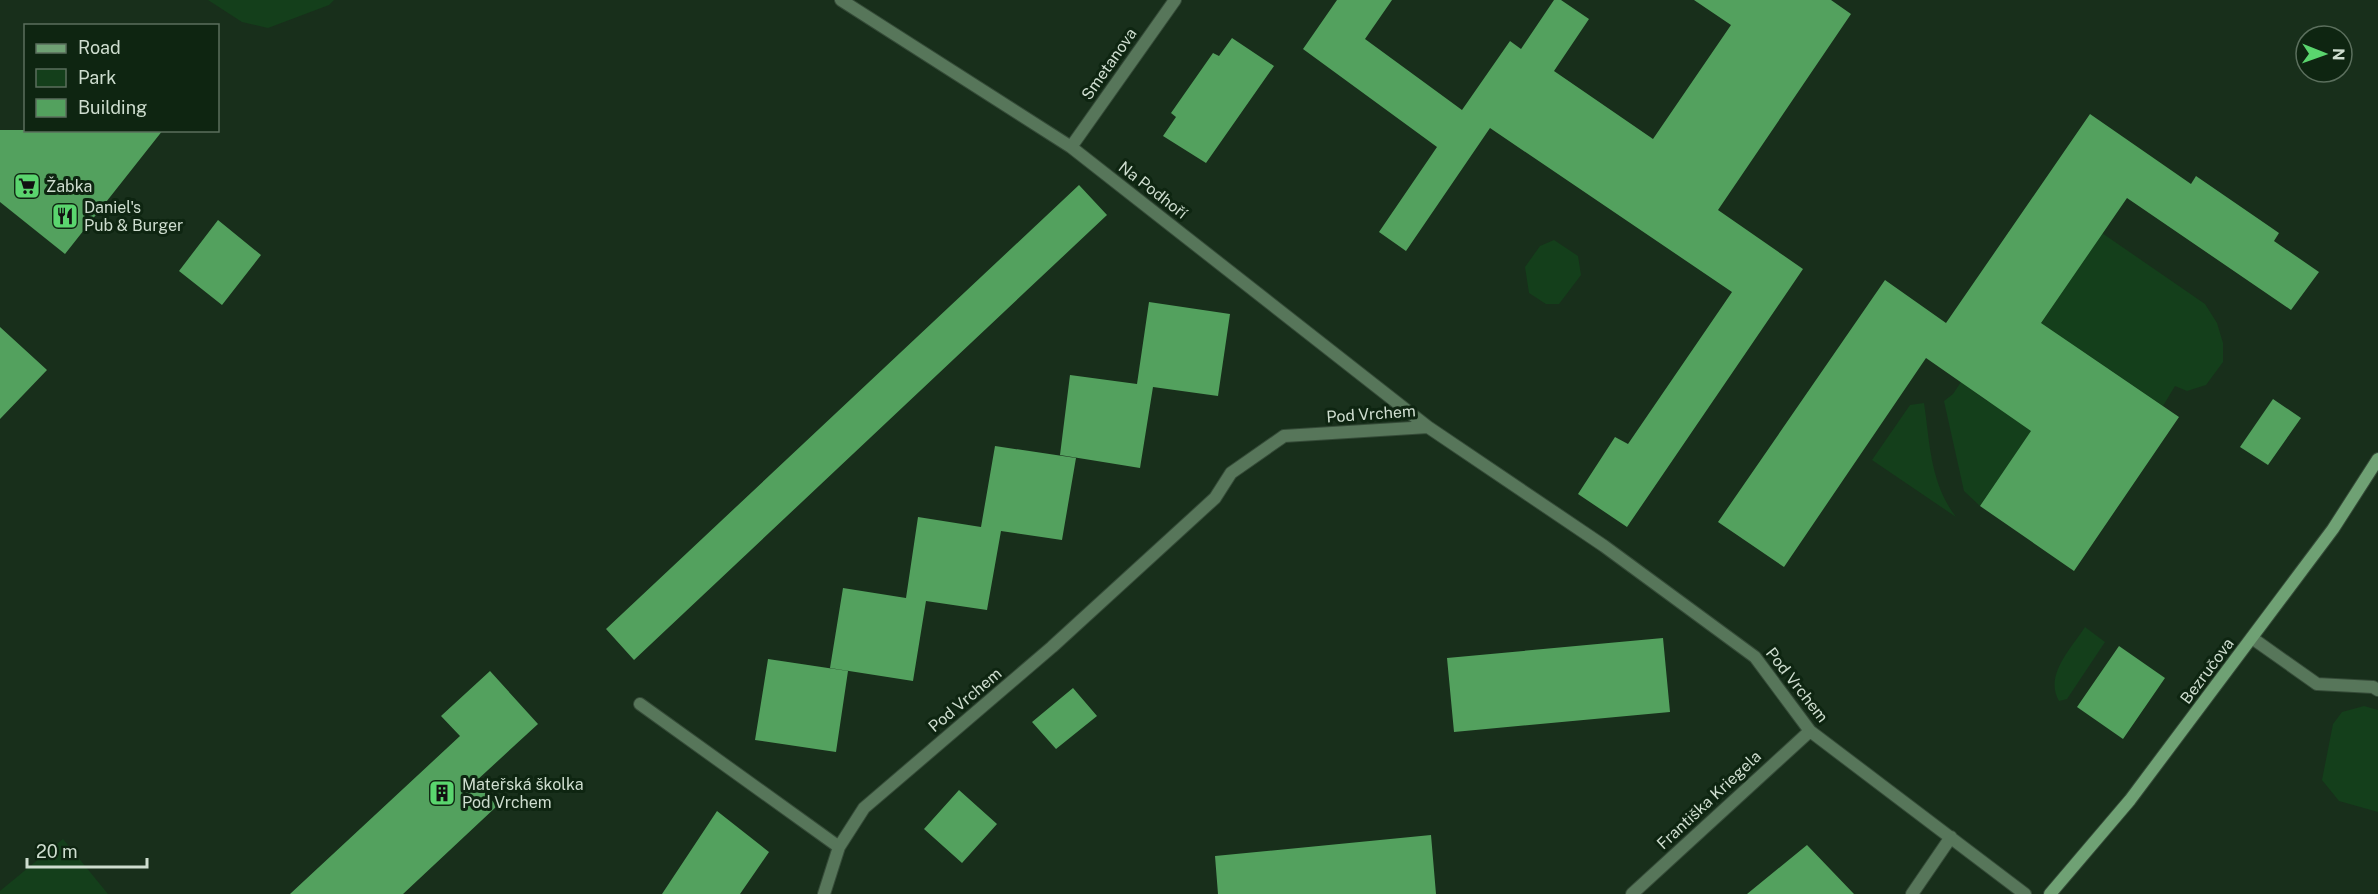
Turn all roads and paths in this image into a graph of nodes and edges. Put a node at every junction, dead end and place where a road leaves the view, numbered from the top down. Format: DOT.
graph roads {
  1 [pos="841,0"];
  2 [pos="1175,0"];
  3 [pos="1071,147"];
  4 [pos="1428,427"];
  5 [pos="2378,459"];
  6 [pos="2252,638"];
  7 [pos="2378,690"];
  8 [pos="640,704"];
  9 [pos="1810,731"];
  10 [pos="1951,837"];
  11 [pos="839,847"];
  12 [pos="824,894"];
  13 [pos="1632,894"];
  14 [pos="1912,894"];
  15 [pos="2025,894"];
  16 [pos="2050,894"];
  1 -- 3 [label="street, Na Podhoří"];
  2 -- 3 [label="street, Smetanova"];
  3 -- 4 [label="street, Na Podhoří"];
  4 -- 9 [label="street, Pod Vrchem"];
  4 -- 11 [label="street, Pod Vrchem"];
  5 -- 6 [label="street, Bezručova"];
  6 -- 7 [label="street"];
  6 -- 16 [label="street, Bezručova"];
  8 -- 11 [label="street"];
  9 -- 10 [label="street, Pod Vrchem"];
  9 -- 13 [label="street, Františka Kriegela"];
  10 -- 14 [label="street"];
  10 -- 15 [label="street, Pod Vrchem"];
  11 -- 12 [label="street, Pod Vrchem"];
}
